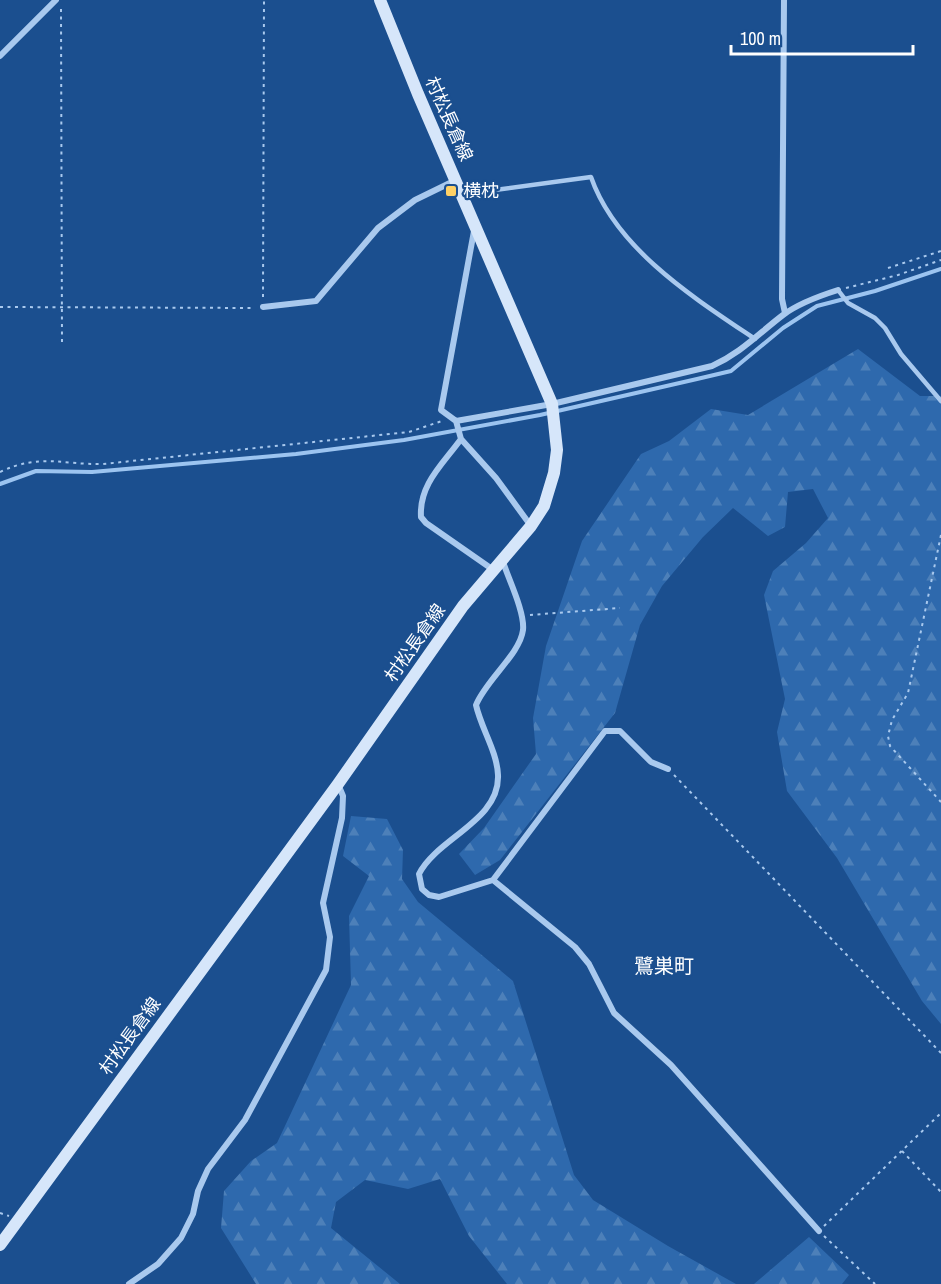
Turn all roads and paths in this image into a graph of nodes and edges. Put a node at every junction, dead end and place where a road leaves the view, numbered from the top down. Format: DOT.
graph roads {
  1 [pos="56,0"];
  2 [pos="61,0"];
  3 [pos="264,0"];
  4 [pos="380,0"];
  5 [pos="784,0"];
  6 [pos="0,56"];
  7 [pos="458,185"];
  8 [pos="475,225"];
  9 [pos="941,251"];
  10 [pos="941,260"];
  11 [pos="888,268"];
  12 [pos="838,290"];
  13 [pos="0,306"];
  14 [pos="63,307"];
  15 [pos="262,307"];
  16 [pos="784,313"];
  17 [pos="755,339"];
  18 [pos="62,345"];
  19 [pos="941,401"];
  20 [pos="552,404"];
  21 [pos="456,421"];
  22 [pos="460,439"];
  23 [pos="0,472"];
  24 [pos="531,526"];
  25 [pos="941,534"];
  26 [pos="502,558"];
  27 [pos="492,569"];
  28 [pos="620,608"];
  29 [pos="521,616"];
  30 [pos="668,769"];
  31 [pos="338,784"];
  32 [pos="941,802"];
  33 [pos="493,880"];
  34 [pos="941,1053"];
  35 [pos="941,1113"];
  36 [pos="902,1151"];
  37 [pos="941,1192"];
  38 [pos="819,1231"];
  39 [pos="0,1245"];
  40 [pos="129,1284"];
  41 [pos="875,1284"];
  1 -- 6 [label="street"];
  2 -- 14 [label="path"];
  3 -- 15 [label="path"];
  4 -- 7 [label="main road, 村松長倉線"];
  5 -- 16 [label="street"];
  7 -- 8 [label="main road, 村松長倉線"];
  7 -- 15 [label="street"];
  7 -- 17 [label="lane"];
  8 -- 20 [label="main road, 村松長倉線"];
  8 -- 21 [label="street"];
  9 -- 11 [label="path"];
  10 -- 12 [label="path"];
  12 -- 16 [label="street"];
  12 -- 19 [label="lane"];
  13 -- 14 [label="path"];
  14 -- 15 [label="path"];
  14 -- 18 [label="path"];
  16 -- 17 [label="street"];
  17 -- 20 [label="street"];
  20 -- 21 [label="street"];
  20 -- 24 [label="main road, 村松長倉線"];
  21 -- 22 [label="street"];
  21 -- 23 [label="path"];
  22 -- 24 [label="street"];
  22 -- 27 [label="street"];
  24 -- 26 [label="main road, 村松長倉線"];
  25 -- 32 [label="path"];
  26 -- 27 [label="main road, 村松長倉線"];
  26 -- 29 [label="street"];
  27 -- 31 [label="main road, 村松長倉線"];
  28 -- 29 [label="path"];
  29 -- 33 [label="street"];
  30 -- 33 [label="street"];
  30 -- 34 [label="path"];
  31 -- 39 [label="main road, 村松長倉線"];
  31 -- 40 [label="street"];
  33 -- 38 [label="street"];
  35 -- 36 [label="path"];
  36 -- 37 [label="path"];
  36 -- 38 [label="path"];
  38 -- 41 [label="path"];
}
